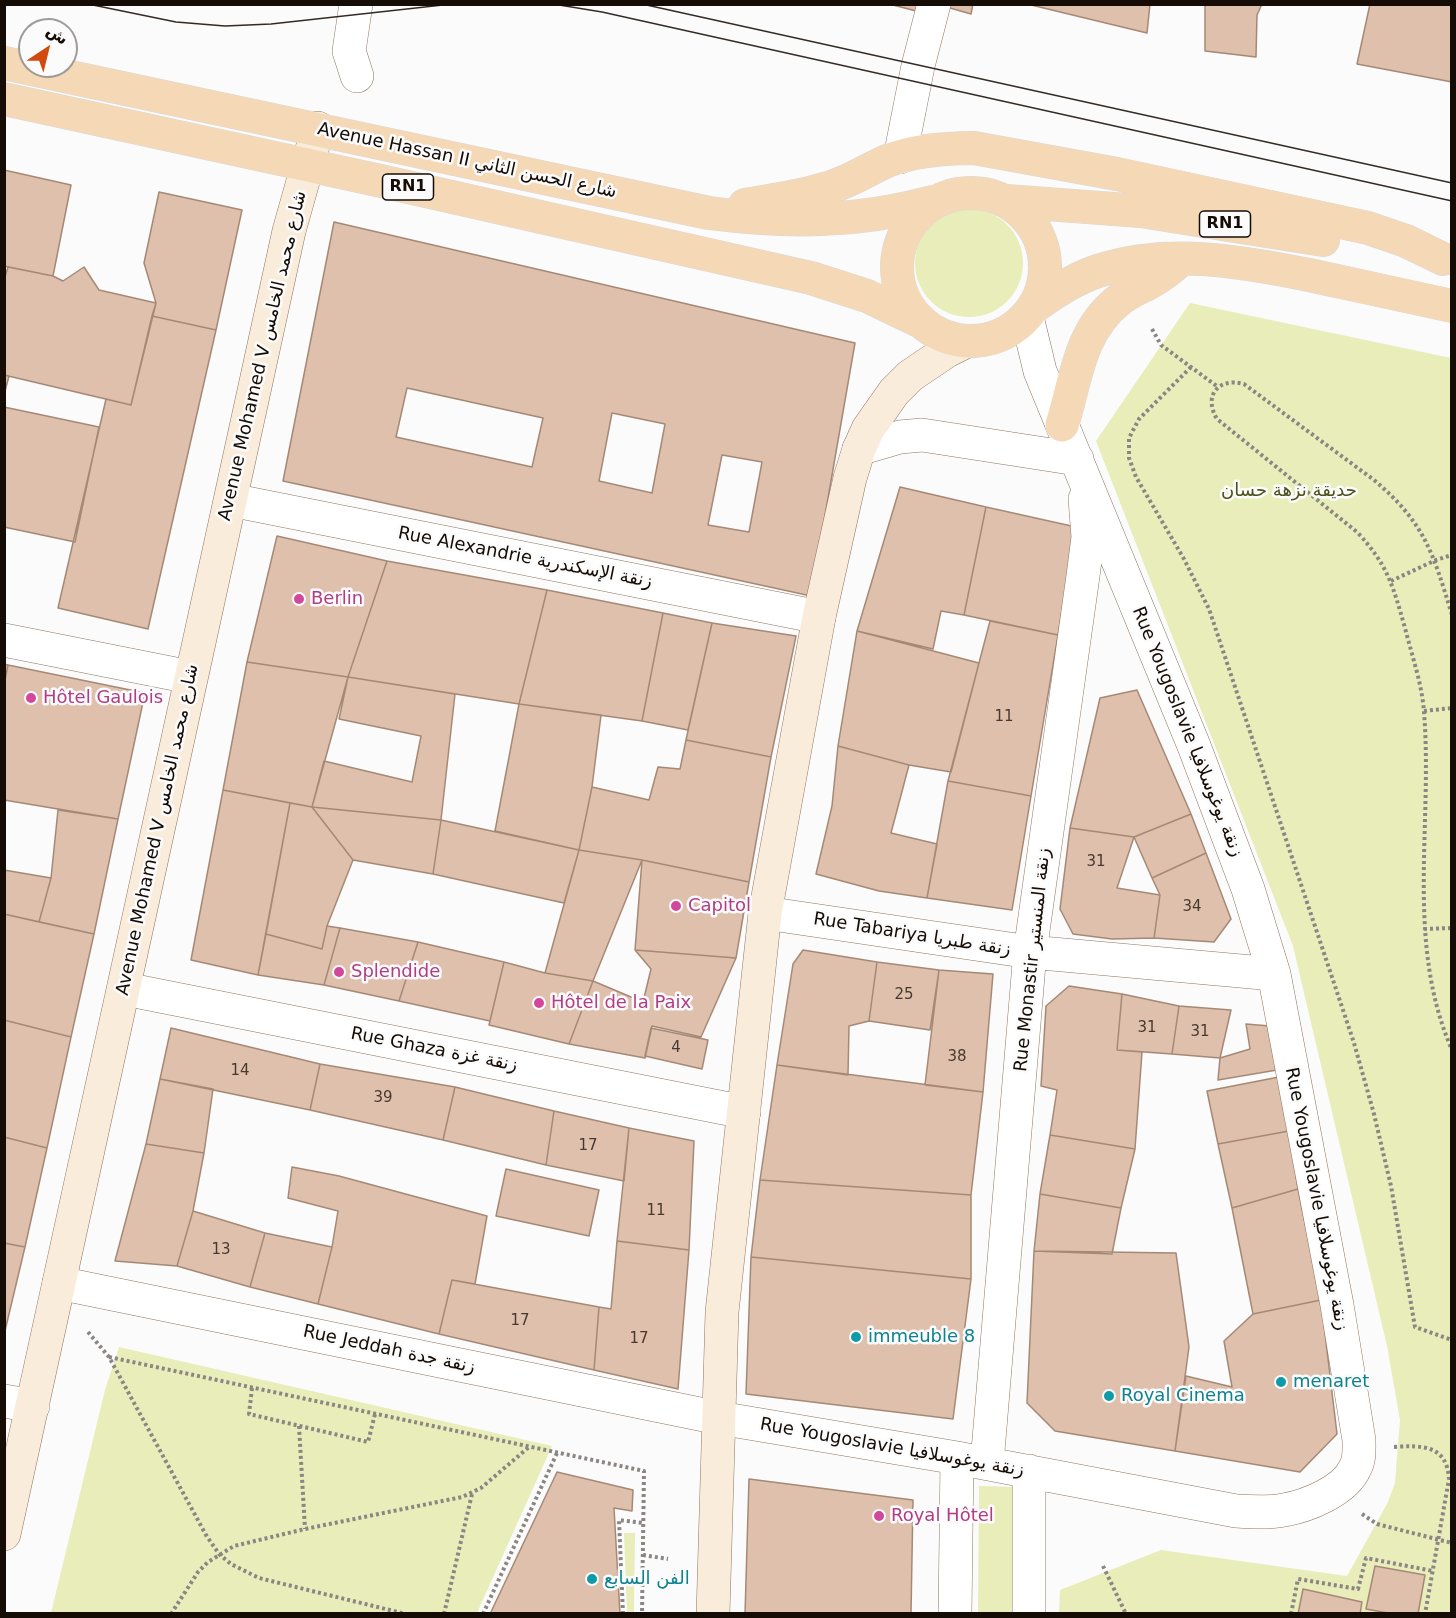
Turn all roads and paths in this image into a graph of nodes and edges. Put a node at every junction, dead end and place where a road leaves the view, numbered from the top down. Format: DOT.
graph roads {
  1 [pos="356,4"];
  2 [pos="934,4"];
  3 [pos="4,63"];
  4 [pos="357,76"];
  5 [pos="4,99"];
  6 [pos="318,128"];
  7 [pos="900,157"];
  8 [pos="308,165"];
  9 [pos="1006,201"];
  10 [pos="933,202"];
  11 [pos="709,213"];
  12 [pos="1182,258"];
  13 [pos="1447,260"];
  14 [pos="1452,306"];
  15 [pos="1030,312"];
  16 [pos="920,321"];
  17 [pos="1152,329"];
  18 [pos="967,341"];
  19 [pos="1191,367"];
  20 [pos="1218,387"];
  21 [pos="1062,425"];
  22 [pos="859,449"];
  23 [pos="1077,459"];
  24 [pos="231,500"];
  25 [pos="1452,555"];
  26 [pos="1436,560"];
  27 [pos="1391,581"];
  28 [pos="1452,615"];
  29 [pos="819,617"];
  30 [pos="4,640"];
  31 [pos="190,677"];
  32 [pos="1452,708"];
  33 [pos="1424,711"];
  34 [pos="765,913"];
  35 [pos="1424,928"];
  36 [pos="1452,928"];
  37 [pos="1030,952"];
  38 [pos="1274,974"];
  39 [pos="125,989"];
  40 [pos="1452,1050"];
  41 [pos="744,1112"];
  42 [pos="58,1283"];
  43 [pos="88,1332"];
  44 [pos="1452,1340"];
  45 [pos="108,1356"];
  46 [pos="252,1388"];
  47 [pos="19,1403"];
  48 [pos="375,1414"];
  49 [pos="719,1418"];
  50 [pos="299,1426"];
  51 [pos="529,1447"];
  52 [pos="1390,1447"];
  53 [pos="557,1453"];
  54 [pos="972,1460"];
  55 [pos="1029,1471"];
  56 [pos="472,1493"];
  57 [pos="1328,1493"];
  58 [pos="643,1523"];
  59 [pos="305,1529"];
  60 [pos="4,1533"];
  61 [pos="1438,1540"];
  62 [pos="1452,1543"];
  63 [pos="219,1554"];
  64 [pos="643,1555"];
  65 [pos="668,1559"];
  66 [pos="1103,1566"];
  67 [pos="1433,1571"];
  68 [pos="384,1611"];
  69 [pos="171,1614"];
  70 [pos="406,1614"];
  71 [pos="444,1614"];
  72 [pos="483,1614"];
  73 [pos="623,1614"];
  74 [pos="642,1614"];
  75 [pos="713,1614"];
  76 [pos="955,1614"];
  77 [pos="1029,1614"];
  78 [pos="1126,1614"];
  79 [pos="1291,1614"];
  80 [pos="1425,1614"];
  1 -- 4 [label="street"];
  2 -- 7 [label="street"];
  3 -- 6 [label="main road, Avenue Hassan II شارع الحسن الثاني / RN1"];
  5 -- 8 [label="main road, Avenue Hassan II شارع الحسن الثاني / RN1"];
  6 -- 8 [label="main road, Avenue Mohamed V شارع محمد الخامس"];
  6 -- 11 [label="main road, Avenue Hassan II شارع الحسن الثاني / RN1"];
  7 -- 11 [label="main road"];
  7 -- 13 [label="main road"];
  8 -- 16 [label="main road, Avenue Hassan II شارع الحسن الثاني / RN1"];
  8 -- 24 [label="main road, Avenue Mohamed V شارع محمد الخامس"];
  9 -- 10 [label="main road, RN1"];
  9 -- 13 [label="main road, RN1"];
  9 -- 15 [label="main road, RN1"];
  10 -- 11 [label="main road, Avenue Hassan II شارع الحسن الثاني / RN1"];
  10 -- 16 [label="main road, RN1"];
  12 -- 14 [label="main road, RN1"];
  12 -- 15 [label="main road, RN1"];
  12 -- 21 [label="main road"];
  15 -- 18 [label="main road, RN1"];
  15 -- 21 [label="street, Rue Yougoslavie زنقة يوغوسلافيا"];
  16 -- 18 [label="main road, RN1"];
  17 -- 19 [label="path"];
  18 -- 22 [label="main road"];
  19 -- 20 [label="path"];
  19 -- 44 [label="path"];
  20 -- 26 [label="path"];
  20 -- 27 [label="path"];
  21 -- 23 [label="street, Rue Yougoslavie زنقة يوغوسلافيا"];
  22 -- 23 [label="street"];
  22 -- 29 [label="main road"];
  23 -- 37 [label="street, Rue Monastir زنقة المنستير"];
  23 -- 38 [label="street, Rue Yougoslavie زنقة يوغوسلافيا"];
  24 -- 29 [label="street, Rue Alexandrie زنقة الإسكندرية"];
  24 -- 31 [label="main road, Avenue Mohamed V شارع محمد الخامس"];
  25 -- 26 [label="path"];
  26 -- 27 [label="path"];
  26 -- 28 [label="path"];
  27 -- 33 [label="path"];
  29 -- 34 [label="main road"];
  30 -- 31 [label="street"];
  31 -- 39 [label="main road, Avenue Mohamed V شارع محمد الخامس"];
  32 -- 33 [label="path"];
  33 -- 35 [label="path"];
  34 -- 37 [label="street, Rue Tabariya زنقة طبريا"];
  34 -- 41 [label="main road"];
  35 -- 36 [label="path"];
  35 -- 40 [label="path"];
  37 -- 38 [label="street, Rue Tabariya زنقة طبريا"];
  37 -- 54 [label="street, Rue Monastir زنقة المنستير"];
  38 -- 57 [label="street, Rue Yougoslavie زنقة يوغوسلافيا"];
  39 -- 41 [label="street, Rue Ghaza زنقة غزة"];
  39 -- 42 [label="main road, Avenue Mohamed V شارع محمد الخامس"];
  41 -- 49 [label="main road"];
  42 -- 47 [label="main road, Avenue Mohamed V شارع محمد الخامس"];
  42 -- 49 [label="street, Rue Jeddah زنقة جدة"];
  43 -- 45 [label="path"];
  45 -- 46 [label="path"];
  45 -- 63 [label="path"];
  46 -- 48 [label="path"];
  46 -- 50 [label="path"];
  47 -- 60 [label="main road, Avenue Mohamed V شارع محمد الخامس"];
  48 -- 50 [label="path"];
  48 -- 51 [label="path"];
  49 -- 54 [label="street, Rue Yougoslavie زنقة يوغوسلافيا"];
  49 -- 75 [label="main road"];
  50 -- 59 [label="path"];
  51 -- 53 [label="path"];
  51 -- 56 [label="path"];
  52 -- 61 [label="path"];
  53 -- 58 [label="path"];
  53 -- 72 [label="path"];
  54 -- 55 [label="street, Rue Yougoslavie زنقة يوغوسلافيا"];
  54 -- 76 [label="street, Rue Monastir زنقة المنستير"];
  55 -- 57 [label="street, Rue Yougoslavie زنقة يوغوسلافيا"];
  55 -- 77 [label="street"];
  56 -- 59 [label="path"];
  56 -- 71 [label="path"];
  57 -- 61 [label="path"];
  58 -- 64 [label="path"];
  58 -- 73 [label="path"];
  59 -- 63 [label="path"];
  61 -- 62 [label="path"];
  61 -- 67 [label="path"];
  63 -- 68 [label="path"];
  63 -- 69 [label="path"];
  64 -- 65 [label="path"];
  64 -- 74 [label="path"];
  66 -- 78 [label="path"];
  67 -- 79 [label="path"];
  67 -- 80 [label="path"];
  68 -- 70 [label="path"];
}
